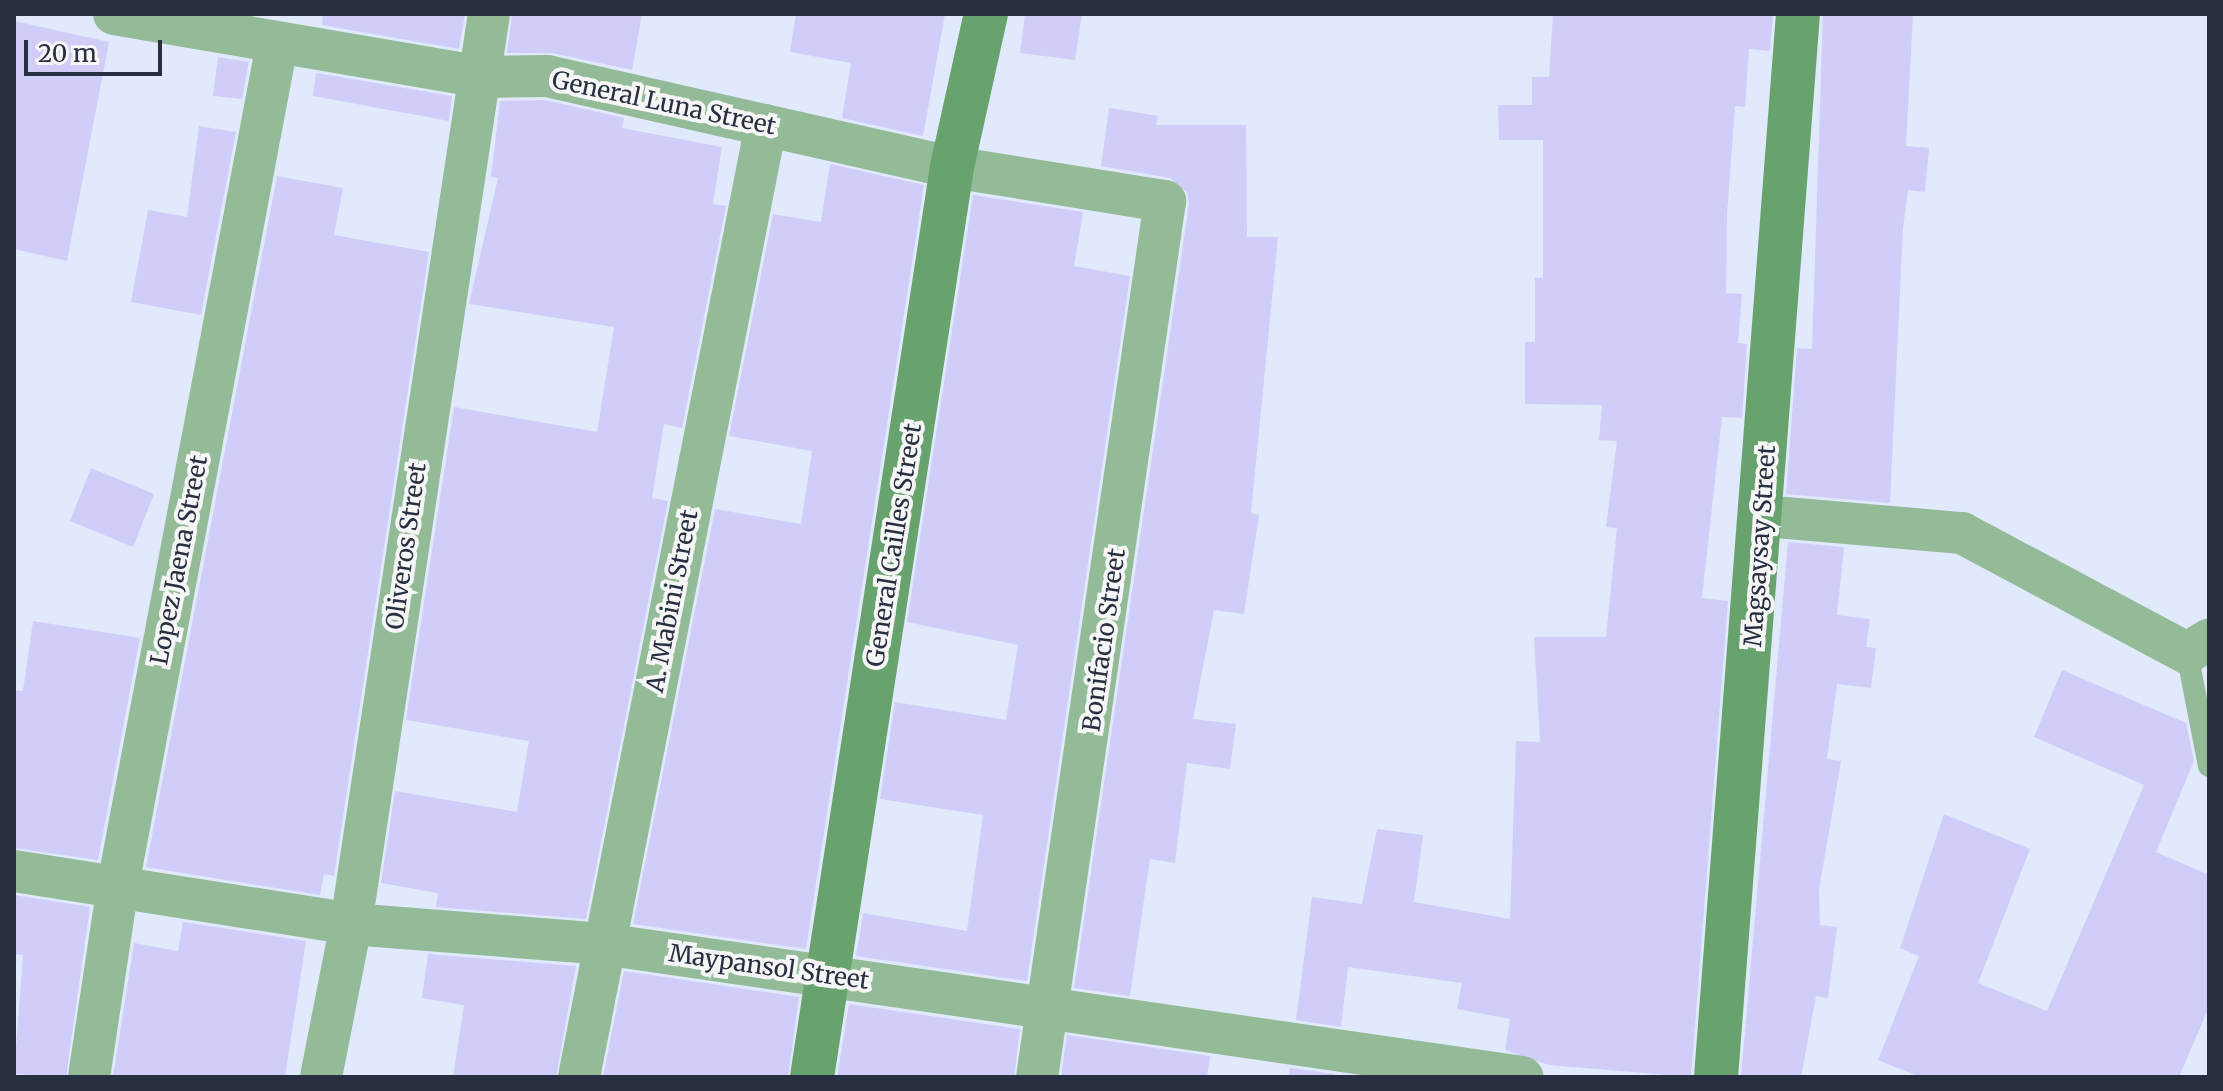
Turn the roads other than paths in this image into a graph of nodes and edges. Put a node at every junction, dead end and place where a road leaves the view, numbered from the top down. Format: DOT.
graph roads {
  1 [pos="114,14"];
  2 [pos="489,14"];
  3 [pos="986,14"];
  4 [pos="1798,14"];
  5 [pos="277,44"];
  6 [pos="481,77"];
  7 [pos="766,125"];
  8 [pos="952,167"];
  9 [pos="1165,201"];
  10 [pos="1763,516"];
  11 [pos="2198,646"];
  12 [pos="2209,766"];
  13 [pos="14,871"];
  14 [pos="118,885"];
  15 [pos="351,924"];
  16 [pos="603,944"];
  17 [pos="828,976"];
  18 [pos="1052,1006"];
  19 [pos="89,1077"];
  20 [pos="321,1077"];
  21 [pos="579,1077"];
  22 [pos="812,1077"];
  23 [pos="1037,1077"];
  24 [pos="1522,1077"];
  25 [pos="1716,1077"];
  1 -- 5 [label="street, General Luna Street"];
  2 -- 6 [label="street, Oliveros Street"];
  3 -- 8 [label="street, General Cailles Street"];
  4 -- 10 [label="street, Magsaysay Street"];
  5 -- 6 [label="street, General Luna Street"];
  5 -- 14 [label="street, Lopez Jaena Street"];
  6 -- 7 [label="street, General Luna Street"];
  6 -- 15 [label="street, Oliveros Street"];
  7 -- 8 [label="street, General Luna Street"];
  7 -- 16 [label="street, A. Mabini Street"];
  8 -- 9 [label="street, General Luna Street"];
  8 -- 17 [label="street, General Cailles Street"];
  9 -- 18 [label="street, Bonifacio Street"];
  10 -- 11 [label="street"];
  10 -- 25 [label="street, Magsaysay Street"];
  11 -- 12 [label="lane"];
  13 -- 14 [label="street, Maypansol Street"];
  14 -- 15 [label="street, Maypansol Street"];
  14 -- 19 [label="street, Lopez Jaena Street"];
  15 -- 16 [label="street, Maypansol Street"];
  15 -- 20 [label="street, Oliveros Street"];
  16 -- 17 [label="street, Maypansol Street"];
  16 -- 21 [label="street, A. Mabini Street"];
  17 -- 18 [label="street, Maypansol Street"];
  17 -- 22 [label="street, General Cailles Street"];
  18 -- 23 [label="street, Bonifacio Street"];
  18 -- 24 [label="street, Maypansol Street"];
}
